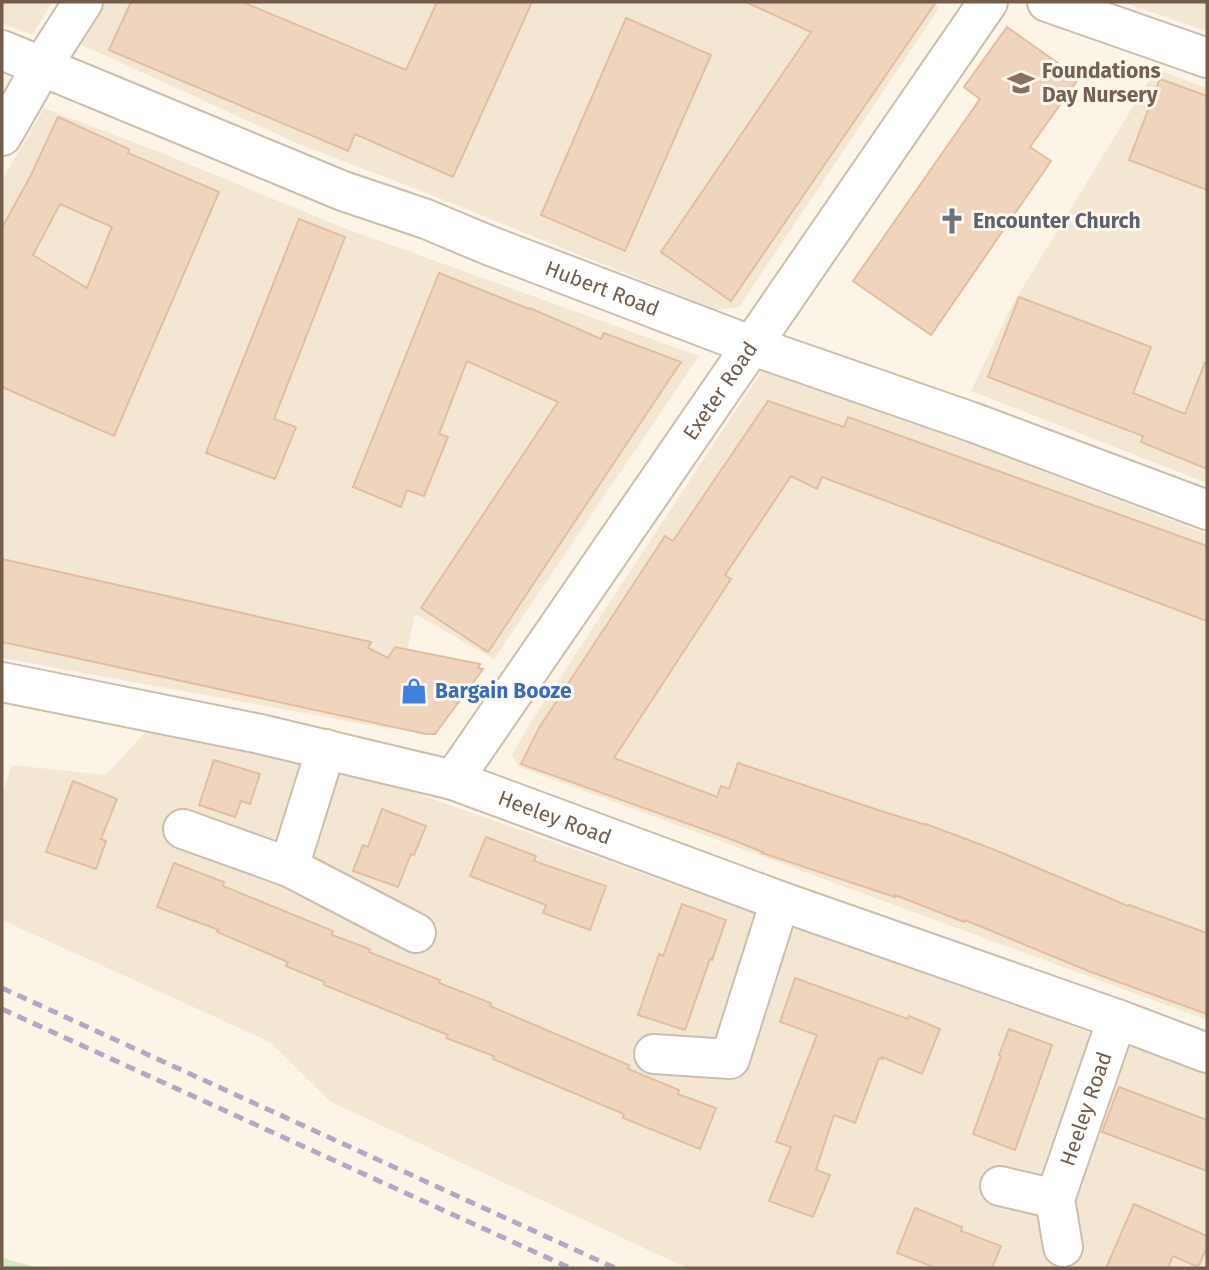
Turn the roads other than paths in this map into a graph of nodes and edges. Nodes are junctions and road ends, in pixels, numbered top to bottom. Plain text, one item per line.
1 (82, 2) edge
2 (988, 2) edge
3 (1047, 2) edge
4 (2, 50) edge
5 (1207, 58) edge
6 (42, 66) junction
7 (2, 136) edge
8 (753, 346) junction
9 (1207, 510) edge
10 (2, 682) edge
11 (326, 749) junction
12 (453, 780) junction
13 (183, 829) dead end
14 (289, 867) junction
15 (780, 901) junction
16 (416, 933) dead end
17 (1117, 1019) junction
18 (1207, 1053) edge
19 (654, 1054) dead end
20 (1000, 1186) dead end
21 (1055, 1199) junction
22 (1063, 1247) dead end

1 - 6 street
2 - 8 street, Exeter Road
3 - 5 street
4 - 6 street, Hubert Road
6 - 7 street
6 - 8 street, Hubert Road
8 - 9 street, Hubert Road
8 - 12 street, Exeter Road
10 - 11 street, Heeley Road
11 - 12 street, Heeley Road
11 - 14 street
12 - 15 street, Heeley Road
13 - 14 street
14 - 16 street
15 - 17 street, Heeley Road
15 - 19 street
17 - 18 street, Heeley Road
17 - 21 street, Heeley Road
20 - 21 street
21 - 22 street, Heeley Road

